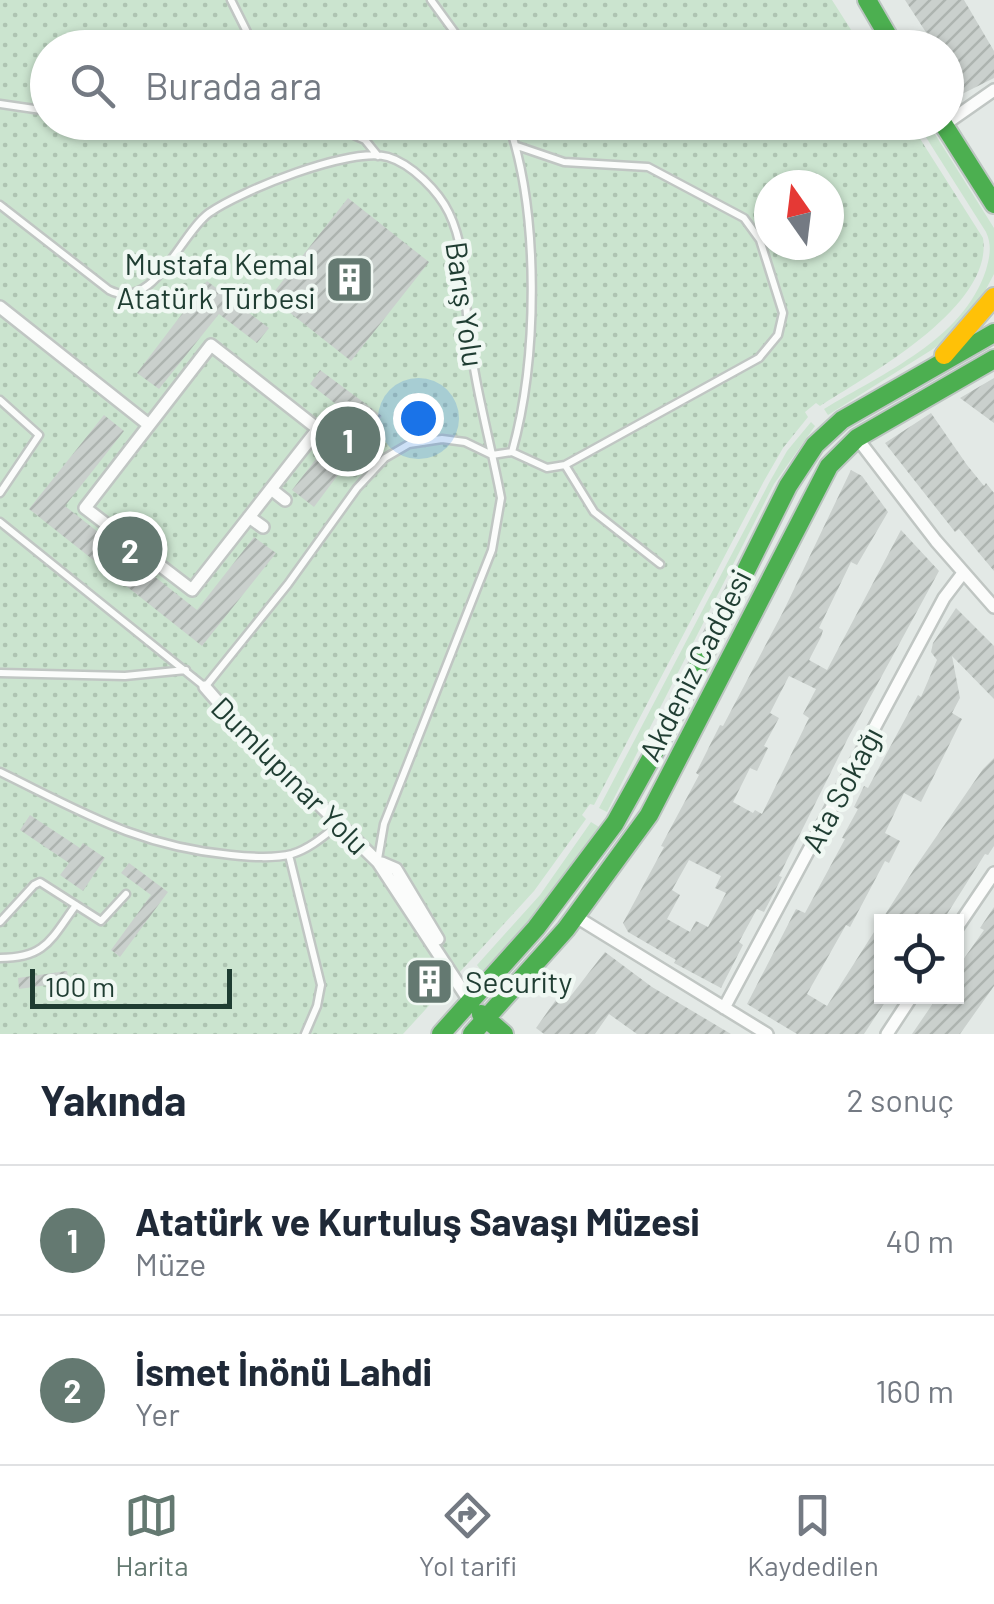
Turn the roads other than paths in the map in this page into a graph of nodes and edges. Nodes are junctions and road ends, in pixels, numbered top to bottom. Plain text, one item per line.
1 (231, 0) edge
2 (431, 0) edge
3 (867, 0) edge
4 (246, 30) edge
5 (453, 30) edge
6 (885, 30) edge
7 (994, 90) edge
8 (0, 104) edge
9 (30, 108) edge
10 (964, 110) edge
11 (365, 140) edge
12 (514, 140) edge
13 (953, 140) edge
14 (516, 146) junction
15 (378, 156) junction
16 (994, 204) edge
17 (0, 206) edge
18 (994, 297) edge
19 (0, 307) edge
20 (994, 332) edge
21 (994, 359) edge
22 (934, 367) junction
23 (273, 376) dead end
24 (264, 387) junction
25 (0, 400) edge
26 (149, 425) junction
27 (857, 438) junction
28 (512, 452) junction
29 (492, 455) junction
30 (565, 465) junction
31 (271, 489) junction
32 (0, 492) edge
33 (284, 500) dead end
34 (249, 516) junction
35 (0, 522) edge
36 (263, 527) dead end
37 (660, 564) dead end
38 (962, 573) junction
39 (994, 607) edge
40 (186, 670) junction
41 (0, 673) edge
42 (205, 687) junction
43 (0, 772) edge
44 (338, 826) junction
45 (289, 855) junction
46 (378, 862) junction
47 (994, 874) edge
48 (126, 894) dead end
49 (76, 906) junction
50 (964, 917) edge
51 (578, 918) junction
52 (0, 922) edge
53 (0, 958) edge
54 (470, 1002) junction
55 (907, 1004) edge
56 (724, 1008) junction
57 (486, 1020) junction
58 (304, 1034) edge
59 (440, 1034) edge
60 (472, 1034) edge
61 (504, 1034) edge
62 (767, 1034) edge
63 (888, 1034) edge

1 - 4 lane
2 - 5 lane
3 - 6 main road
7 - 10 street
8 - 9 lane
11 - 15 lane, Barış Yolu
12 - 14 lane
13 - 16 main road
14 - 28 lane
14 - 30 lane
15 - 17 lane
15 - 29 lane, Barış Yolu
18 - 22 main road
19 - 26 street
20 - 22 main road, Akdeniz Caddesi
21 - 27 main road, Akdeniz Caddesi
22 - 54 main road, Akdeniz Caddesi
23 - 24 street
24 - 26 street
24 - 31 street
25 - 32 lane
26 - 34 street
27 - 38 street
27 - 51 main road, Akdeniz Caddesi
28 - 29 lane
28 - 30 lane
29 - 42 lane
29 - 46 lane, Barış Yolu
30 - 37 lane
31 - 33 street
31 - 34 street
34 - 36 street
35 - 40 lane
38 - 39 street
38 - 56 street, Ata Sokağı
40 - 41 lane
40 - 42 lane
42 - 44 street, Dumlupınar Yolu
43 - 45 lane
44 - 45 lane
44 - 46 street, Dumlupınar Yolu
45 - 58 lane
46 - 54 street, Dumlupınar Yolu
47 - 50 street
48 - 49 lane
49 - 52 lane
49 - 53 lane
51 - 56 street
51 - 57 main road, Akdeniz Caddesi
54 - 57 main road
54 - 59 main road, Akdeniz Caddesi
55 - 63 street
56 - 62 street
57 - 60 main road, Akdeniz Caddesi
57 - 61 main road

